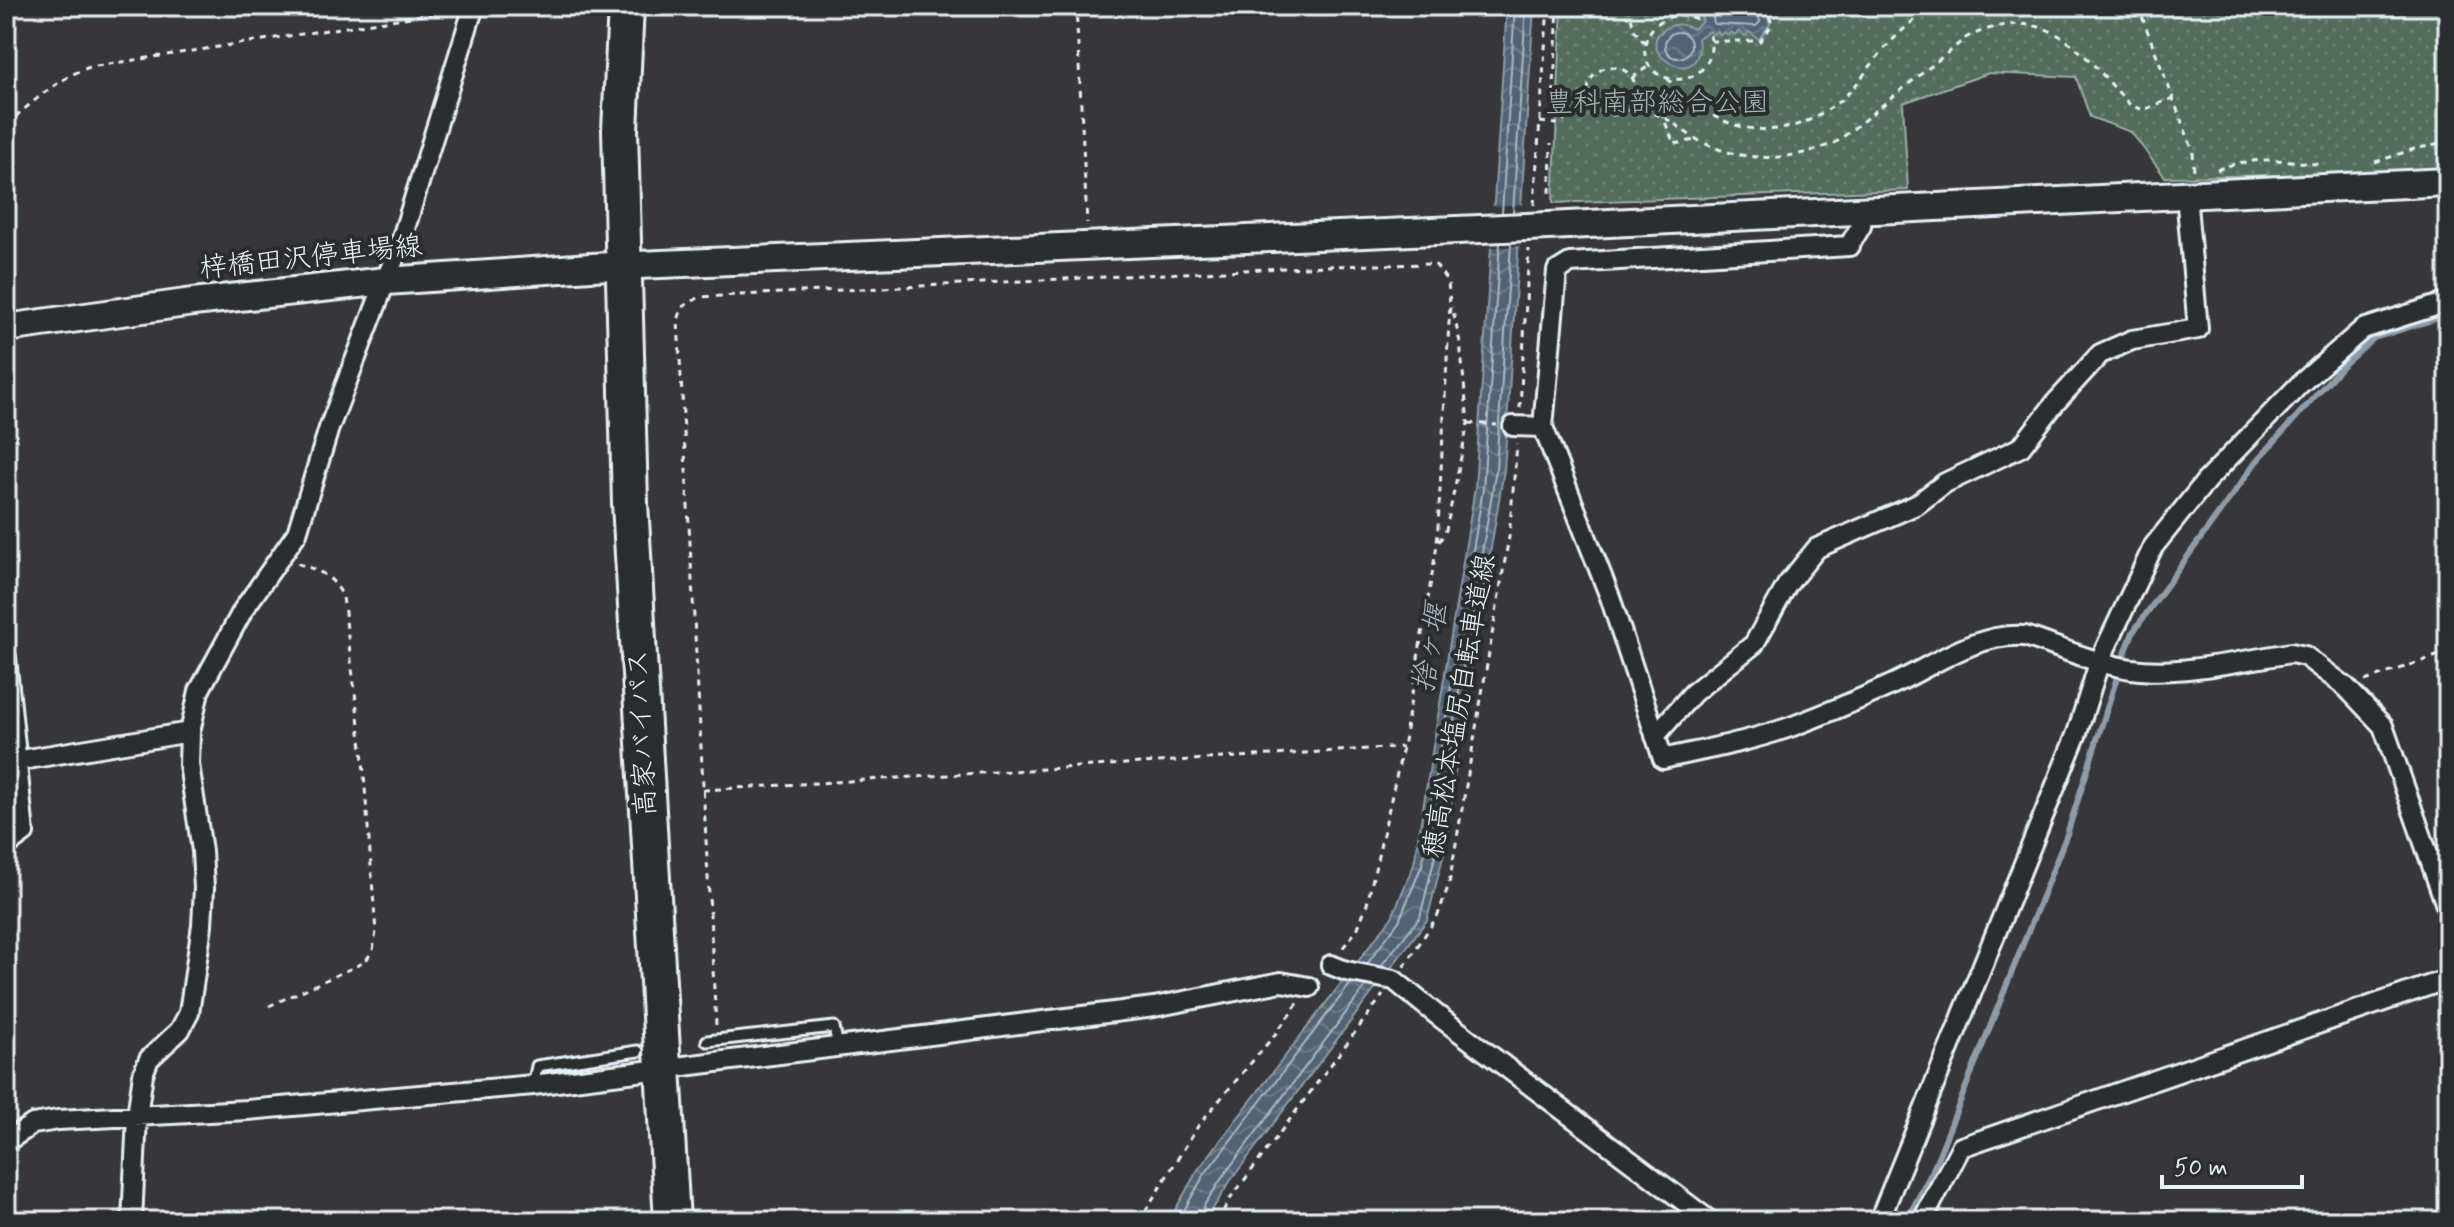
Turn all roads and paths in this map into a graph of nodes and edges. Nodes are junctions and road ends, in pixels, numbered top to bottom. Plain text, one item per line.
1 (604, 6) edge
2 (626, 6) edge
3 (1076, 6) edge
4 (1548, 6) edge
5 (1558, 6) edge
6 (1628, 6) edge
7 (1694, 6) edge
8 (1763, 6) edge
9 (1932, 6) edge
10 (2138, 6) edge
11 (473, 10) edge
12 (1690, 15) junction
13 (1697, 19) dead end
14 (1710, 35) dead end
15 (1711, 41) junction
16 (1644, 43) junction
17 (1650, 65) junction
18 (1632, 78) junction
19 (1667, 78) junction
20 (1679, 92) junction
21 (2173, 98) junction
22 (1592, 104) junction
23 (1553, 106) dead end
24 (1631, 106) junction
25 (1663, 117) junction
26 (1540, 122) junction
27 (6, 124) edge
28 (1696, 139) junction
29 (1551, 143) dead end
30 (2448, 143) edge
31 (2372, 163) dead end
32 (2327, 165) dead end
33 (2448, 182) edge
34 (2190, 188) junction
35 (1550, 193) dead end
36 (1862, 210) junction
37 (1530, 226) junction
38 (1088, 244) junction
39 (624, 255) junction
40 (1090, 278) junction
41 (386, 281) junction
42 (2448, 302) edge
43 (1450, 304) junction
44 (6, 328) edge
45 (1520, 408) dead end
46 (1468, 423) junction
47 (1476, 423) dead end
48 (1543, 427) junction
49 (1515, 432) joint
50 (1437, 545) junction
51 (281, 559) junction
52 (2448, 652) edge
53 (6, 658) edge
54 (2100, 660) junction
55 (2346, 687) junction
56 (190, 732) junction
57 (1655, 736) junction
58 (1403, 747) junction
59 (11, 762) edge
60 (703, 790) junction
61 (6, 846) edge
62 (2448, 911) edge
63 (1339, 968) joint
64 (1392, 978) junction
65 (2448, 979) edge
66 (1309, 987) joint
67 (269, 1006) dead end
68 (712, 1040) joint
69 (838, 1047) junction
70 (651, 1060) junction
71 (533, 1085) junction
72 (137, 1116) junction
73 (6, 1142) edge
74 (132, 1221) edge
75 (672, 1221) edge
76 (1139, 1221) edge
77 (1218, 1221) edge
78 (1710, 1221) edge
79 (1879, 1221) edge
80 (1922, 1221) edge

1 - 39 highway, 高家バイパス
2 - 39 highway, 高家バイパス
3 - 38 path
4 - 26 path
5 - 23 path
6 - 16 path
7 - 12 path
8 - 15 path
9 - 20 path
10 - 21 path
11 - 27 path
11 - 41 street
12 - 13 path
12 - 16 path
14 - 15 path
15 - 19 path
16 - 17 path
17 - 18 path
17 - 19 path
18 - 22 path
18 - 24 path
19 - 20 path
20 - 25 path
21 - 28 path
21 - 34 path
22 - 24 path
22 - 26 path
24 - 25 path
25 - 28 path
25 - 28 path
26 - 37 path
29 - 35 path
30 - 31 path
32 - 34 path
33 - 34 street, 梓橋田沢停車場線
34 - 36 street, 梓橋田沢停車場線
34 - 57 street
36 - 37 street, 梓橋田沢停車場線
36 - 48 street
37 - 38 street, 梓橋田沢停車場線
37 - 45 path
38 - 39 street, 梓橋田沢停車場線
38 - 40 path
39 - 41 street, 梓橋田沢停車場線
39 - 70 highway, 高家バイパス
40 - 43 path
40 - 60 path
41 - 44 street, 梓橋田沢停車場線
41 - 51 street
42 - 54 street
43 - 46 path
43 - 50 path
46 - 47 path
46 - 50 path
48 - 49 street
48 - 57 street
49 - 64 path, 穂高松本塩尻自転車道線
50 - 58 path
51 - 56 street
51 - 67 path
52 - 55 path
53 - 59 street
54 - 55 street
54 - 57 street
54 - 79 street
55 - 62 street
56 - 59 street
56 - 72 street
58 - 60 path
58 - 63 path
59 - 61 street
60 - 68 path
63 - 64 street
64 - 77 path, 穂高松本塩尻自転車道線
64 - 78 street
65 - 80 street
66 - 69 street
66 - 76 path
68 - 69 lane
69 - 70 street
70 - 71 street
70 - 71 lane
70 - 75 highway, 高家バイパス
71 - 72 street
72 - 73 street
72 - 74 street

